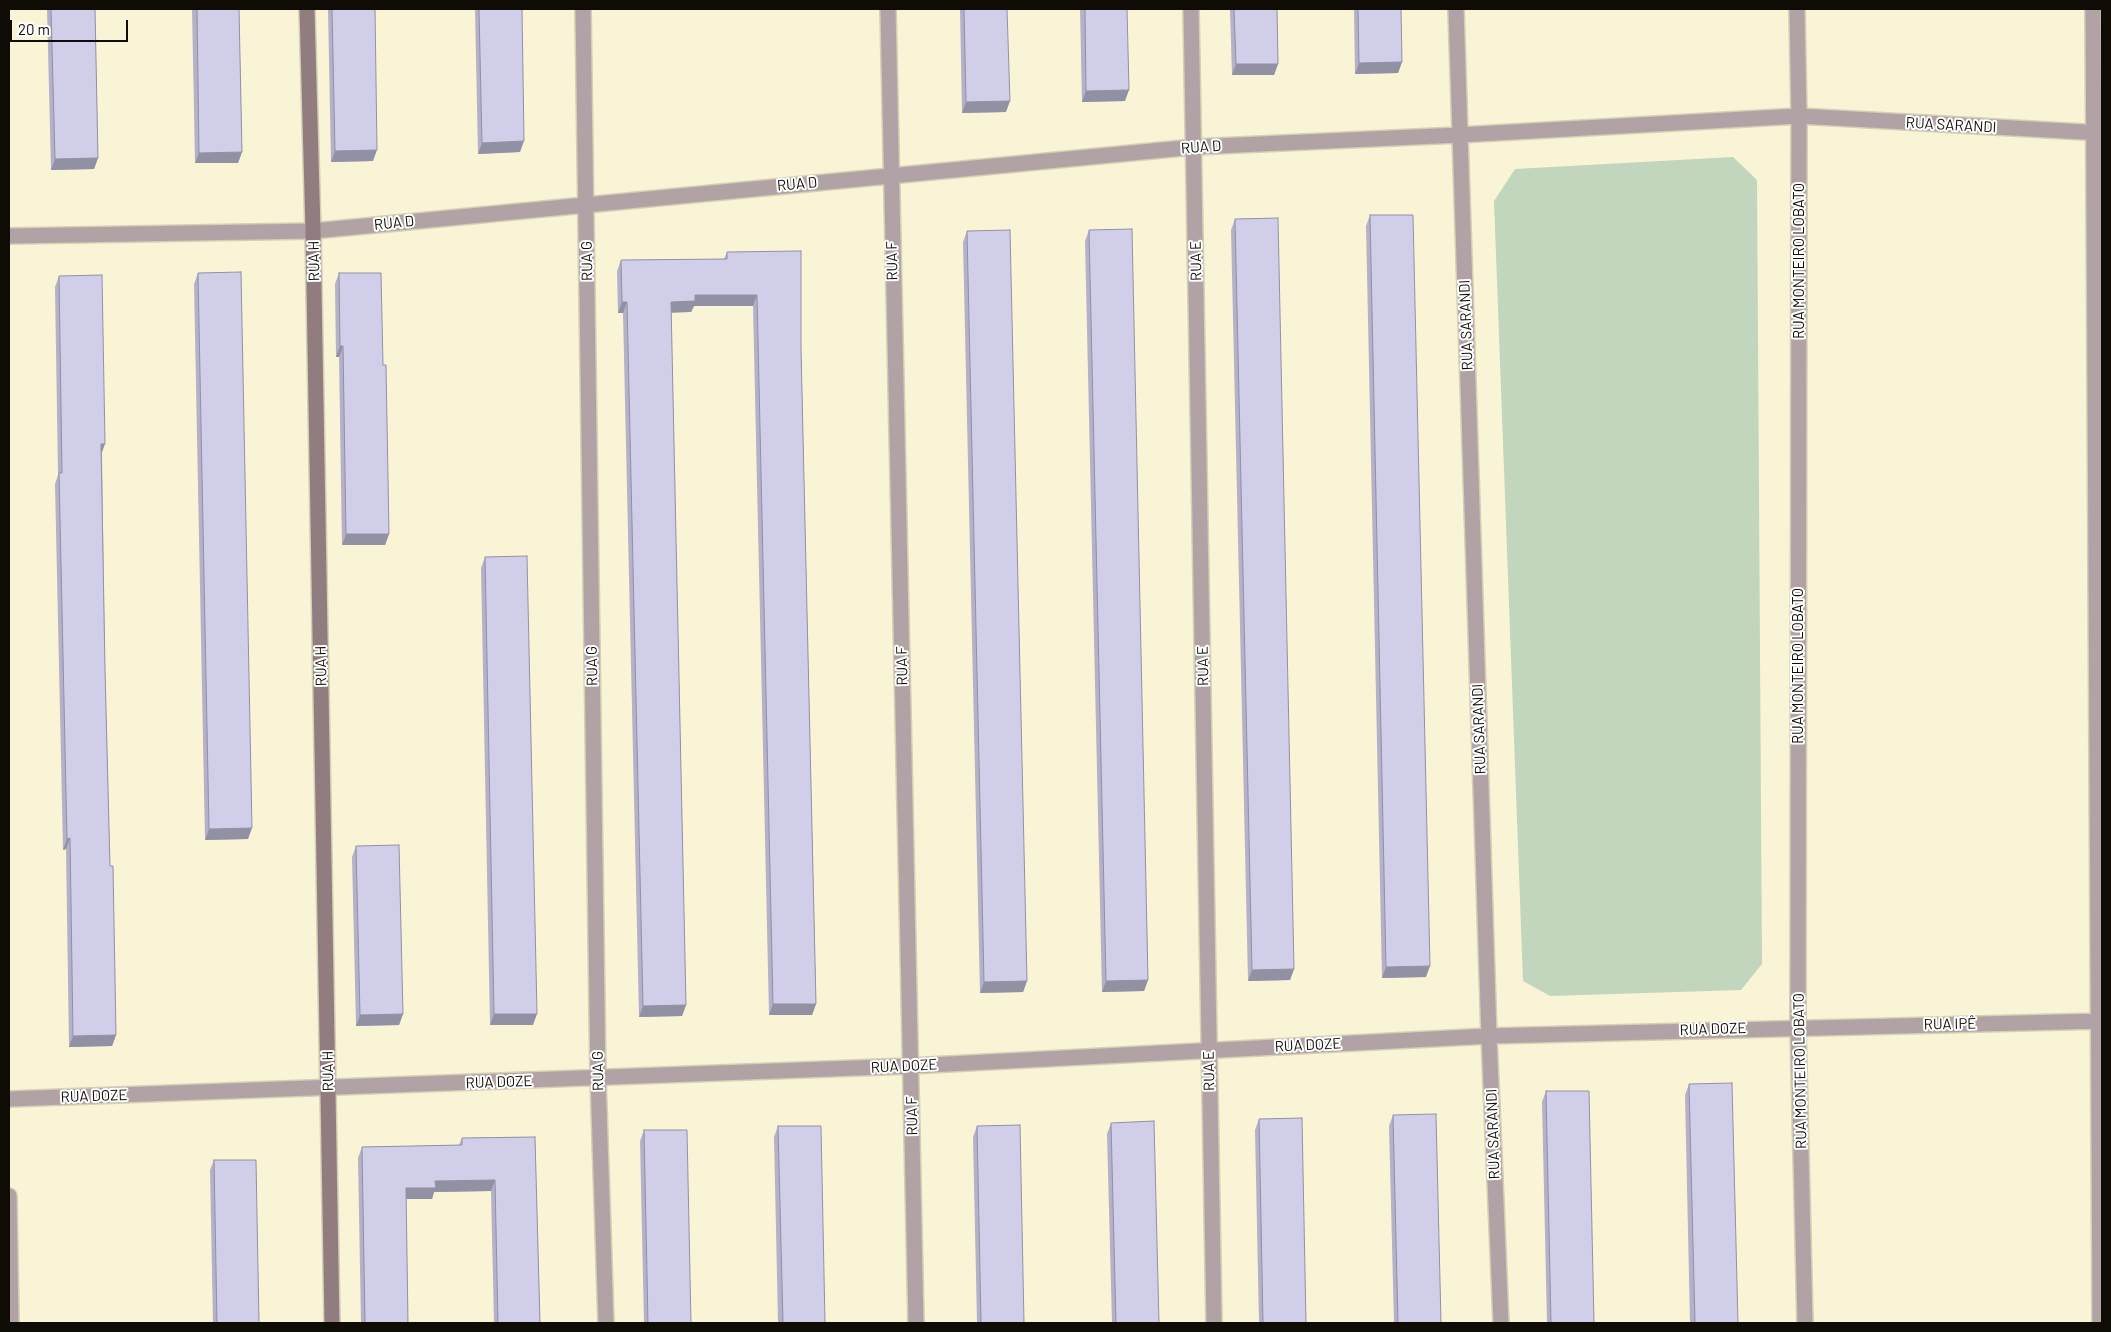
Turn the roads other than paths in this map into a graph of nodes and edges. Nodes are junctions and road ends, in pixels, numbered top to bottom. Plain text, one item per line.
1 (306, 9) edge
2 (582, 9) edge
3 (888, 9) edge
4 (1192, 9) edge
5 (1456, 9) edge
6 (1797, 9) edge
7 (2094, 9) edge
8 (1799, 116) junction
9 (2099, 133) edge
10 (1459, 135) junction
11 (1194, 147) junction
12 (890, 175) junction
13 (586, 204) junction
14 (313, 231) junction
15 (9, 236) edge
16 (2101, 1021) edge
17 (1798, 1027) junction
18 (1489, 1036) junction
19 (1209, 1051) junction
20 (910, 1066) junction
21 (598, 1078) junction
22 (328, 1088) junction
23 (9, 1099) edge
24 (9, 1196) edge
25 (11, 1323) edge
26 (332, 1323) edge
27 (606, 1323) edge
28 (916, 1323) edge
29 (1214, 1323) edge
30 (1501, 1323) edge
31 (1805, 1323) edge
32 (2100, 1323) edge

1 - 14 street, RUA H
2 - 13 street, RUA G
3 - 12 street, RUA F
4 - 11 street, RUA E
5 - 10 street
6 - 8 street, RUA MONTEIRO LOBATO
7 - 9 street
8 - 9 street, RUA SARANDI
8 - 10 street, RUA SARANDI
8 - 17 street, RUA MONTEIRO LOBATO
9 - 16 street
10 - 11 street, RUA D
10 - 18 street, RUA SARANDI
11 - 12 street, RUA D
11 - 19 street, RUA E
12 - 13 street, RUA D
12 - 20 street, RUA F
13 - 14 street, RUA D
13 - 21 street, RUA G
14 - 15 street, RUA D
14 - 22 street, RUA H
16 - 17 street, RUA IPÊ
16 - 32 street
17 - 18 street, RUA DOZE
17 - 31 street, RUA MONTEIRO LOBATO
18 - 19 street, RUA DOZE
18 - 30 street, RUA SARANDI
19 - 20 street, RUA DOZE
19 - 29 street, RUA E
20 - 21 street, RUA DOZE
20 - 28 street, RUA F
21 - 22 street, RUA DOZE
21 - 27 street, RUA G
22 - 23 street, RUA DOZE
22 - 26 street, RUA H
24 - 25 street

